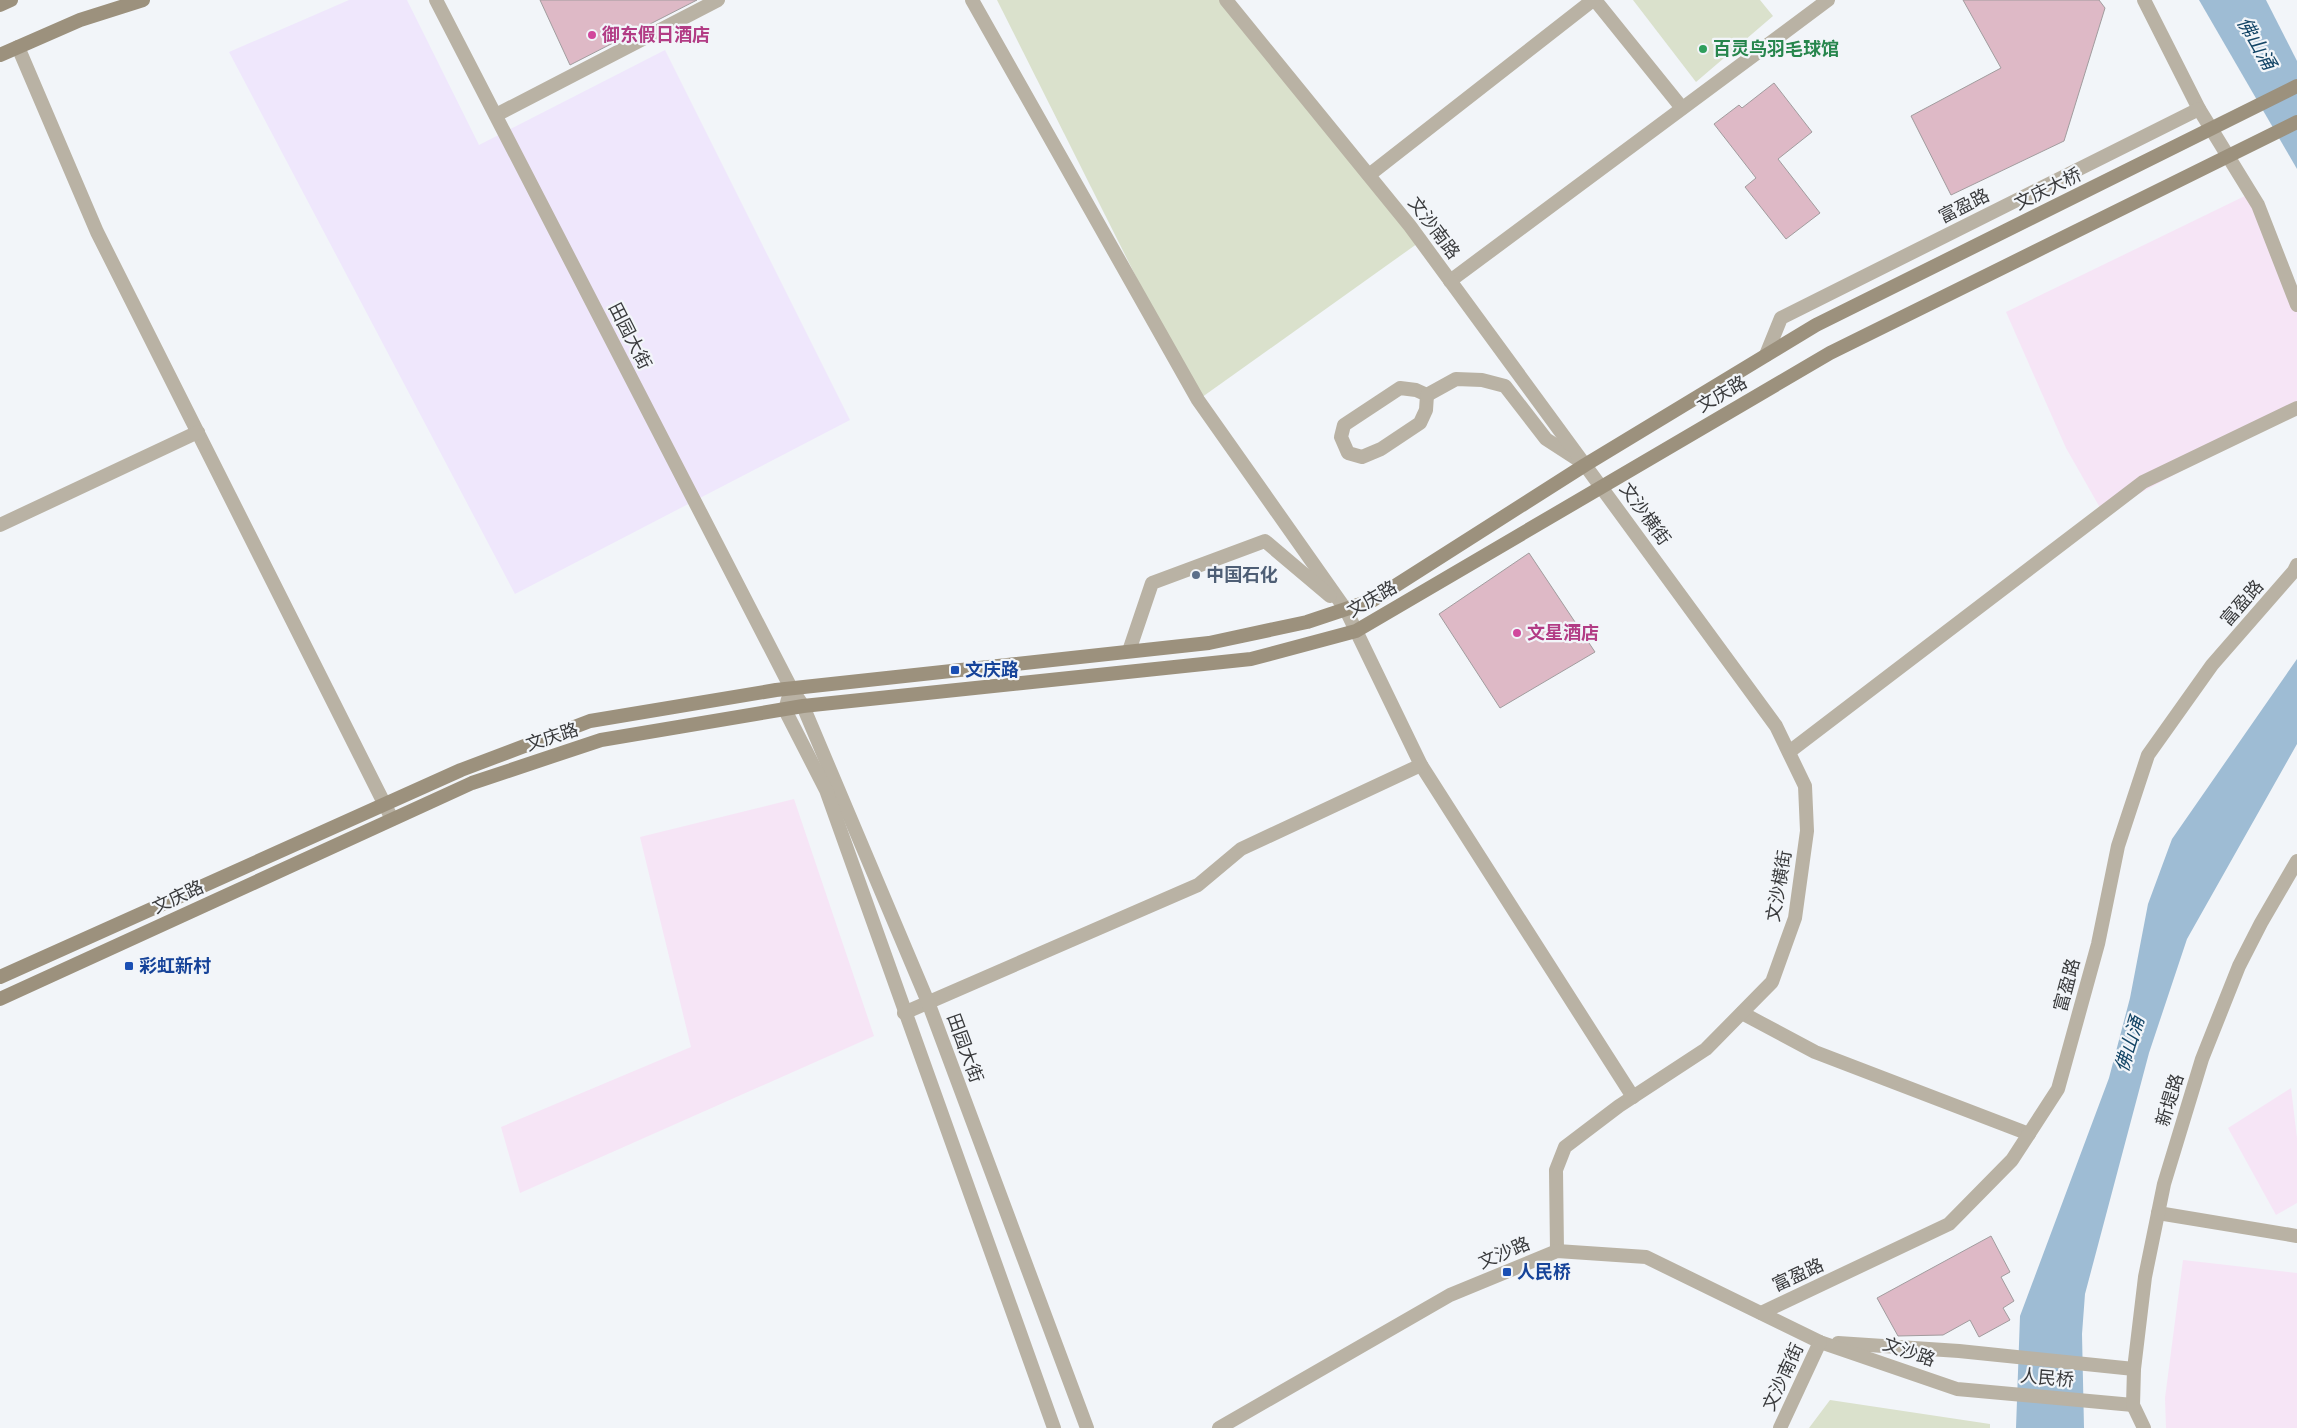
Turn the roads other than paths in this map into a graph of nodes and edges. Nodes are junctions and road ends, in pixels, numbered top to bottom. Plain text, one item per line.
1 (11, 0) edge
2 (143, 0) edge
3 (436, 0) edge
4 (718, 0) edge
5 (972, 0) edge
6 (1226, 0) edge
7 (1594, 0) edge
8 (1828, 0) edge
9 (2144, 0) edge
10 (0, 5) edge
11 (18, 47) junction
12 (0, 55) edge
13 (2297, 86) edge
14 (1682, 108) junction
15 (2199, 109) junction
16 (496, 116) junction
17 (2297, 122) edge
18 (1368, 174) junction
19 (1450, 281) junction
20 (2297, 305) edge
21 (1816, 325) joint
22 (1766, 355) junction
23 (1427, 395) junction
24 (2297, 408) edge
25 (198, 432) junction
26 (1586, 465) junction
27 (1601, 486) junction
28 (0, 525) edge
29 (2297, 565) edge
30 (1346, 610) junction
31 (1356, 631) junction
32 (1129, 652) junction
33 (791, 688) junction
34 (803, 706) junction
35 (785, 710) junction
36 (1789, 752) junction
37 (1421, 765) junction
38 (385, 804) junction
39 (392, 819) junction
40 (2297, 861) edge
41 (0, 977) edge
42 (0, 999) edge
43 (928, 1002) junction
44 (904, 1013) junction
45 (1742, 1013) junction
46 (1633, 1096) junction
47 (2029, 1134) junction
48 (2158, 1213) junction
49 (2297, 1236) edge
50 (1557, 1251) junction
51 (1761, 1313) junction
52 (1820, 1342) junction
53 (1959, 1351) joint
54 (2134, 1368) junction
55 (1957, 1389) joint
56 (2133, 1405) junction
57 (1054, 1428) edge
58 (1087, 1428) edge
59 (1219, 1428) edge
60 (1780, 1428) edge
61 (2144, 1428) edge

1 - 10 main road
2 - 11 main road
3 - 16 street, 田园大街
4 - 16 street
5 - 30 street
6 - 18 street, 文沙南路
7 - 14 street
7 - 18 street
8 - 14 street
9 - 15 street
11 - 12 main road
11 - 25 street
13 - 21 main road, 文庆大桥
14 - 19 street
15 - 20 street
15 - 22 street, 富盈路
16 - 33 street, 田园大街
17 - 27 main road, 文庆路
18 - 19 street, 文沙南路
19 - 26 street, 文沙南路
21 - 22 main road, 文庆路
22 - 26 main road, 文庆路
23 - 23 street
23 - 26 street
24 - 36 street
25 - 28 street
25 - 38 street
26 - 27 street, 文沙南路
26 - 30 main road, 文庆路
27 - 31 main road, 文庆路
27 - 36 street, 文沙横街
29 - 47 street, 富盈路
30 - 31 street
30 - 32 main road, 文庆路
30 - 32 street
31 - 34 main road, 文庆路
31 - 37 street
32 - 33 main road, 文庆路
33 - 34 street, 田园大街
33 - 35 street
33 - 38 main road, 文庆路
34 - 35 main road, 文庆路
34 - 43 street, 田园大街
35 - 39 main road, 文庆路
35 - 44 street
36 - 45 street, 文沙横街
37 - 43 street
37 - 46 street
38 - 39 street
38 - 41 main road, 文庆路
39 - 42 main road, 文庆路
40 - 48 street, 新堤路
43 - 44 street
43 - 58 street, 田园大街
44 - 57 street
45 - 46 street, 文沙横街
45 - 47 street
46 - 50 street, 文沙横街
47 - 51 street, 富盈路
48 - 49 street
48 - 54 street, 新堤路
50 - 51 street, 文沙路
50 - 59 street, 文沙路
51 - 52 street, 文沙路
52 - 53 street, 文沙路
52 - 55 street, 文沙路
52 - 60 street, 文沙南街
53 - 54 street, 人民桥
54 - 56 street, 新堤路
55 - 56 street, 人民桥
56 - 61 street

